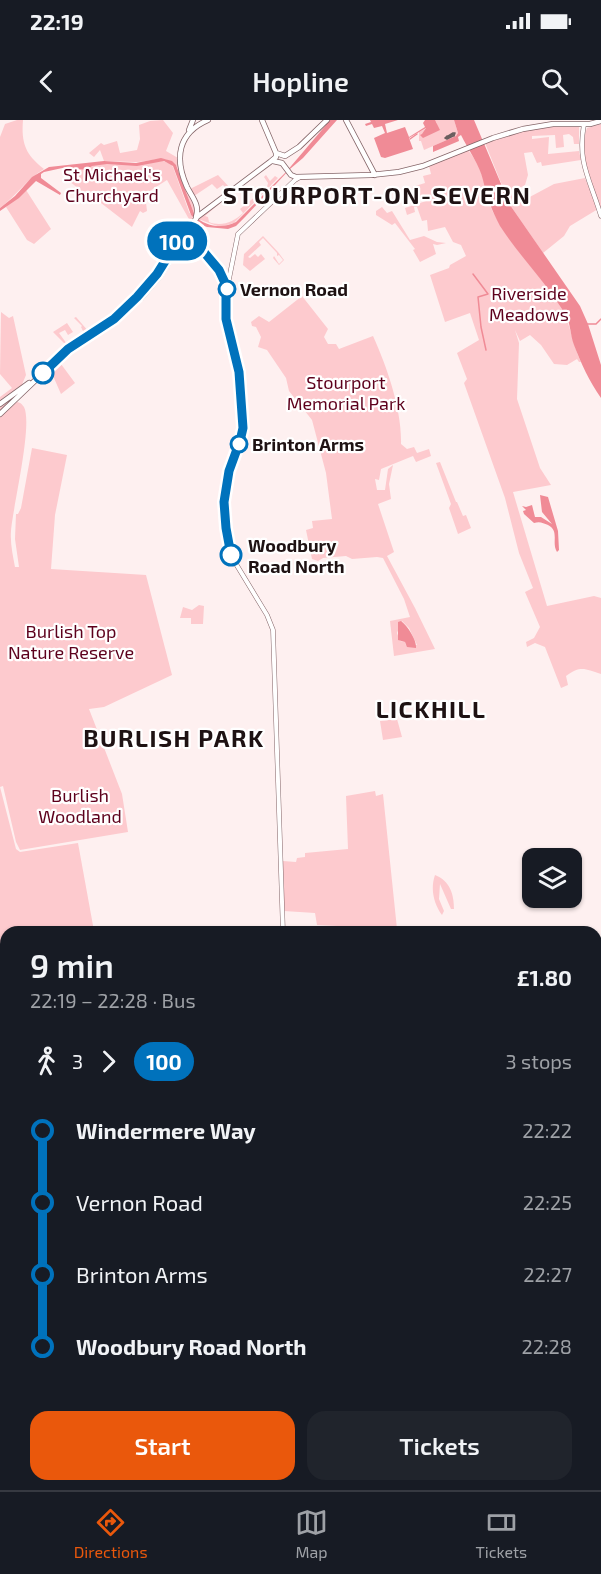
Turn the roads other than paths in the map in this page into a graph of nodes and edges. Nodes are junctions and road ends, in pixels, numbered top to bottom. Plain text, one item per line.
1 (193, 120) edge
2 (208, 120) edge
3 (262, 120) edge
4 (327, 120) edge
5 (346, 120) edge
6 (601, 121) edge
7 (202, 122) junction
8 (584, 124) junction
9 (186, 135) junction
10 (276, 153) junction
11 (285, 156) junction
12 (270, 162) junction
13 (287, 170) junction
14 (373, 174) junction
15 (300, 177) junction
16 (294, 181) junction
17 (196, 204) junction
18 (210, 208) junction
19 (601, 216) edge
20 (196, 219) junction
21 (183, 236) junction
22 (198, 245) junction
23 (203, 252) junction
24 (230, 272) junction
25 (222, 275) junction
26 (227, 289) junction
27 (39, 376) junction
28 (0, 404) edge
29 (0, 414) edge
30 (283, 926) edge

1 - 7 main road
1 - 9 main road
2 - 7 main road
3 - 10 main road
4 - 11 main road
5 - 14 main road
6 - 8 main road
7 - 9 main road
8 - 14 main road
8 - 19 main road
9 - 17 main road
10 - 11 main road
10 - 12 main road
11 - 13 main road
12 - 13 main road
12 - 18 main road
13 - 15 main road
13 - 16 main road
14 - 15 main road
15 - 16 main road
16 - 24 main road
17 - 18 main road
17 - 20 main road
18 - 20 main road
20 - 21 main road
20 - 22 main road
21 - 22 main road
21 - 23 main road
21 - 27 main road
22 - 23 main road
23 - 25 main road
24 - 25 main road
24 - 26 main road
25 - 26 main road
26 - 30 main road
27 - 28 main road
27 - 29 main road

